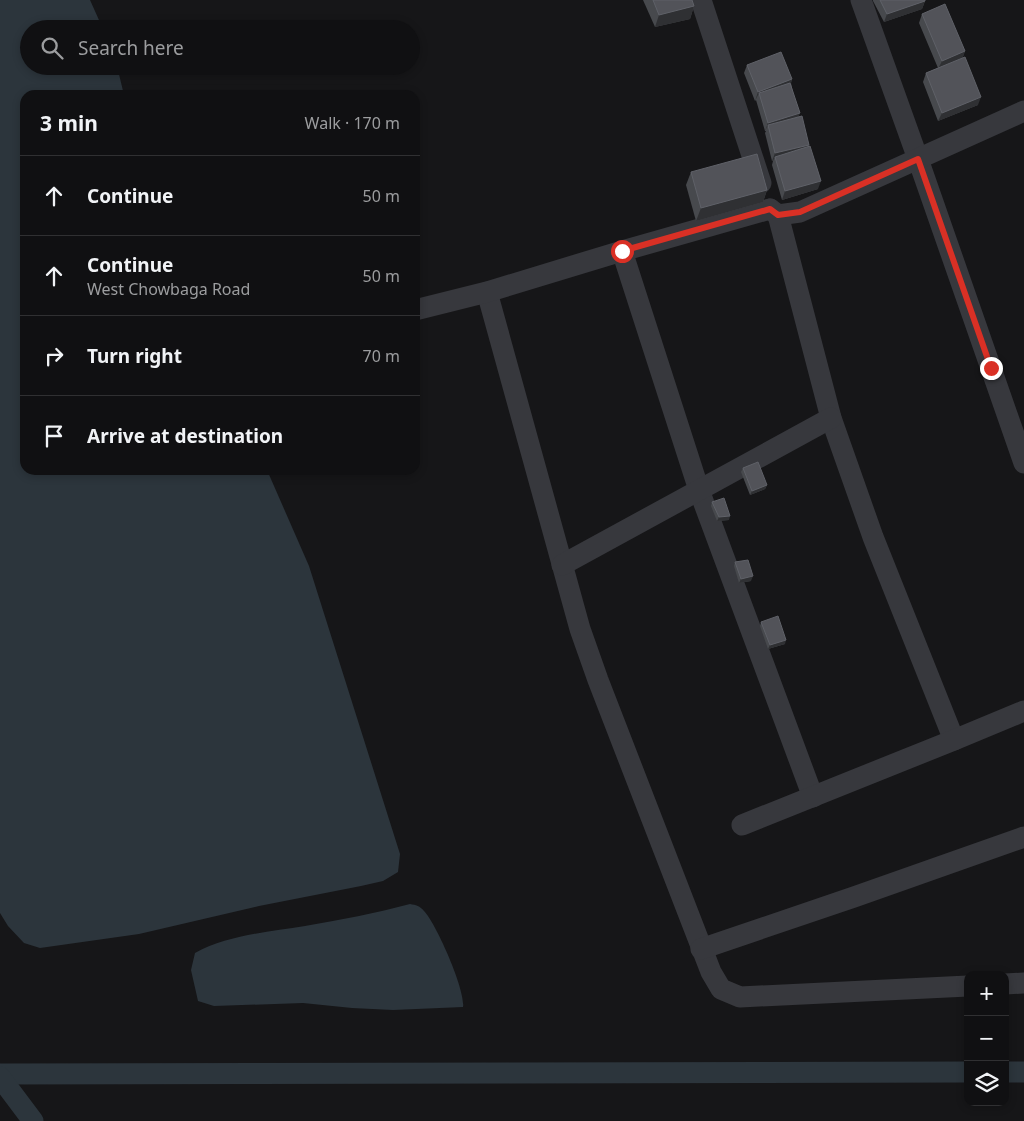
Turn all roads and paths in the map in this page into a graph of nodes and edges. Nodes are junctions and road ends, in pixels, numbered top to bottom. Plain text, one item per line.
1 (701, 0) edge
2 (861, 0) edge
3 (1024, 111) edge
4 (918, 159) junction
5 (774, 212) junction
6 (622, 251) junction
7 (487, 292) junction
8 (420, 309) edge
9 (831, 418) junction
10 (1024, 463) edge
11 (699, 490) junction
12 (562, 565) junction
13 (1024, 711) edge
14 (954, 740) junction
15 (813, 797) junction
16 (742, 826) dead end
17 (1024, 837) edge
18 (702, 949) junction
19 (1024, 983) edge
20 (1009, 984) edge
21 (964, 986) edge

1 - 5 street
2 - 4 street
3 - 4 street
4 - 5 street
4 - 10 street
5 - 6 street
5 - 9 street
6 - 7 street
6 - 11 street
7 - 8 street
7 - 12 street
9 - 11 street
9 - 14 street
11 - 12 street
11 - 15 street
12 - 18 street
13 - 14 street
14 - 15 street
15 - 16 street
17 - 18 street
18 - 21 street
19 - 20 street

